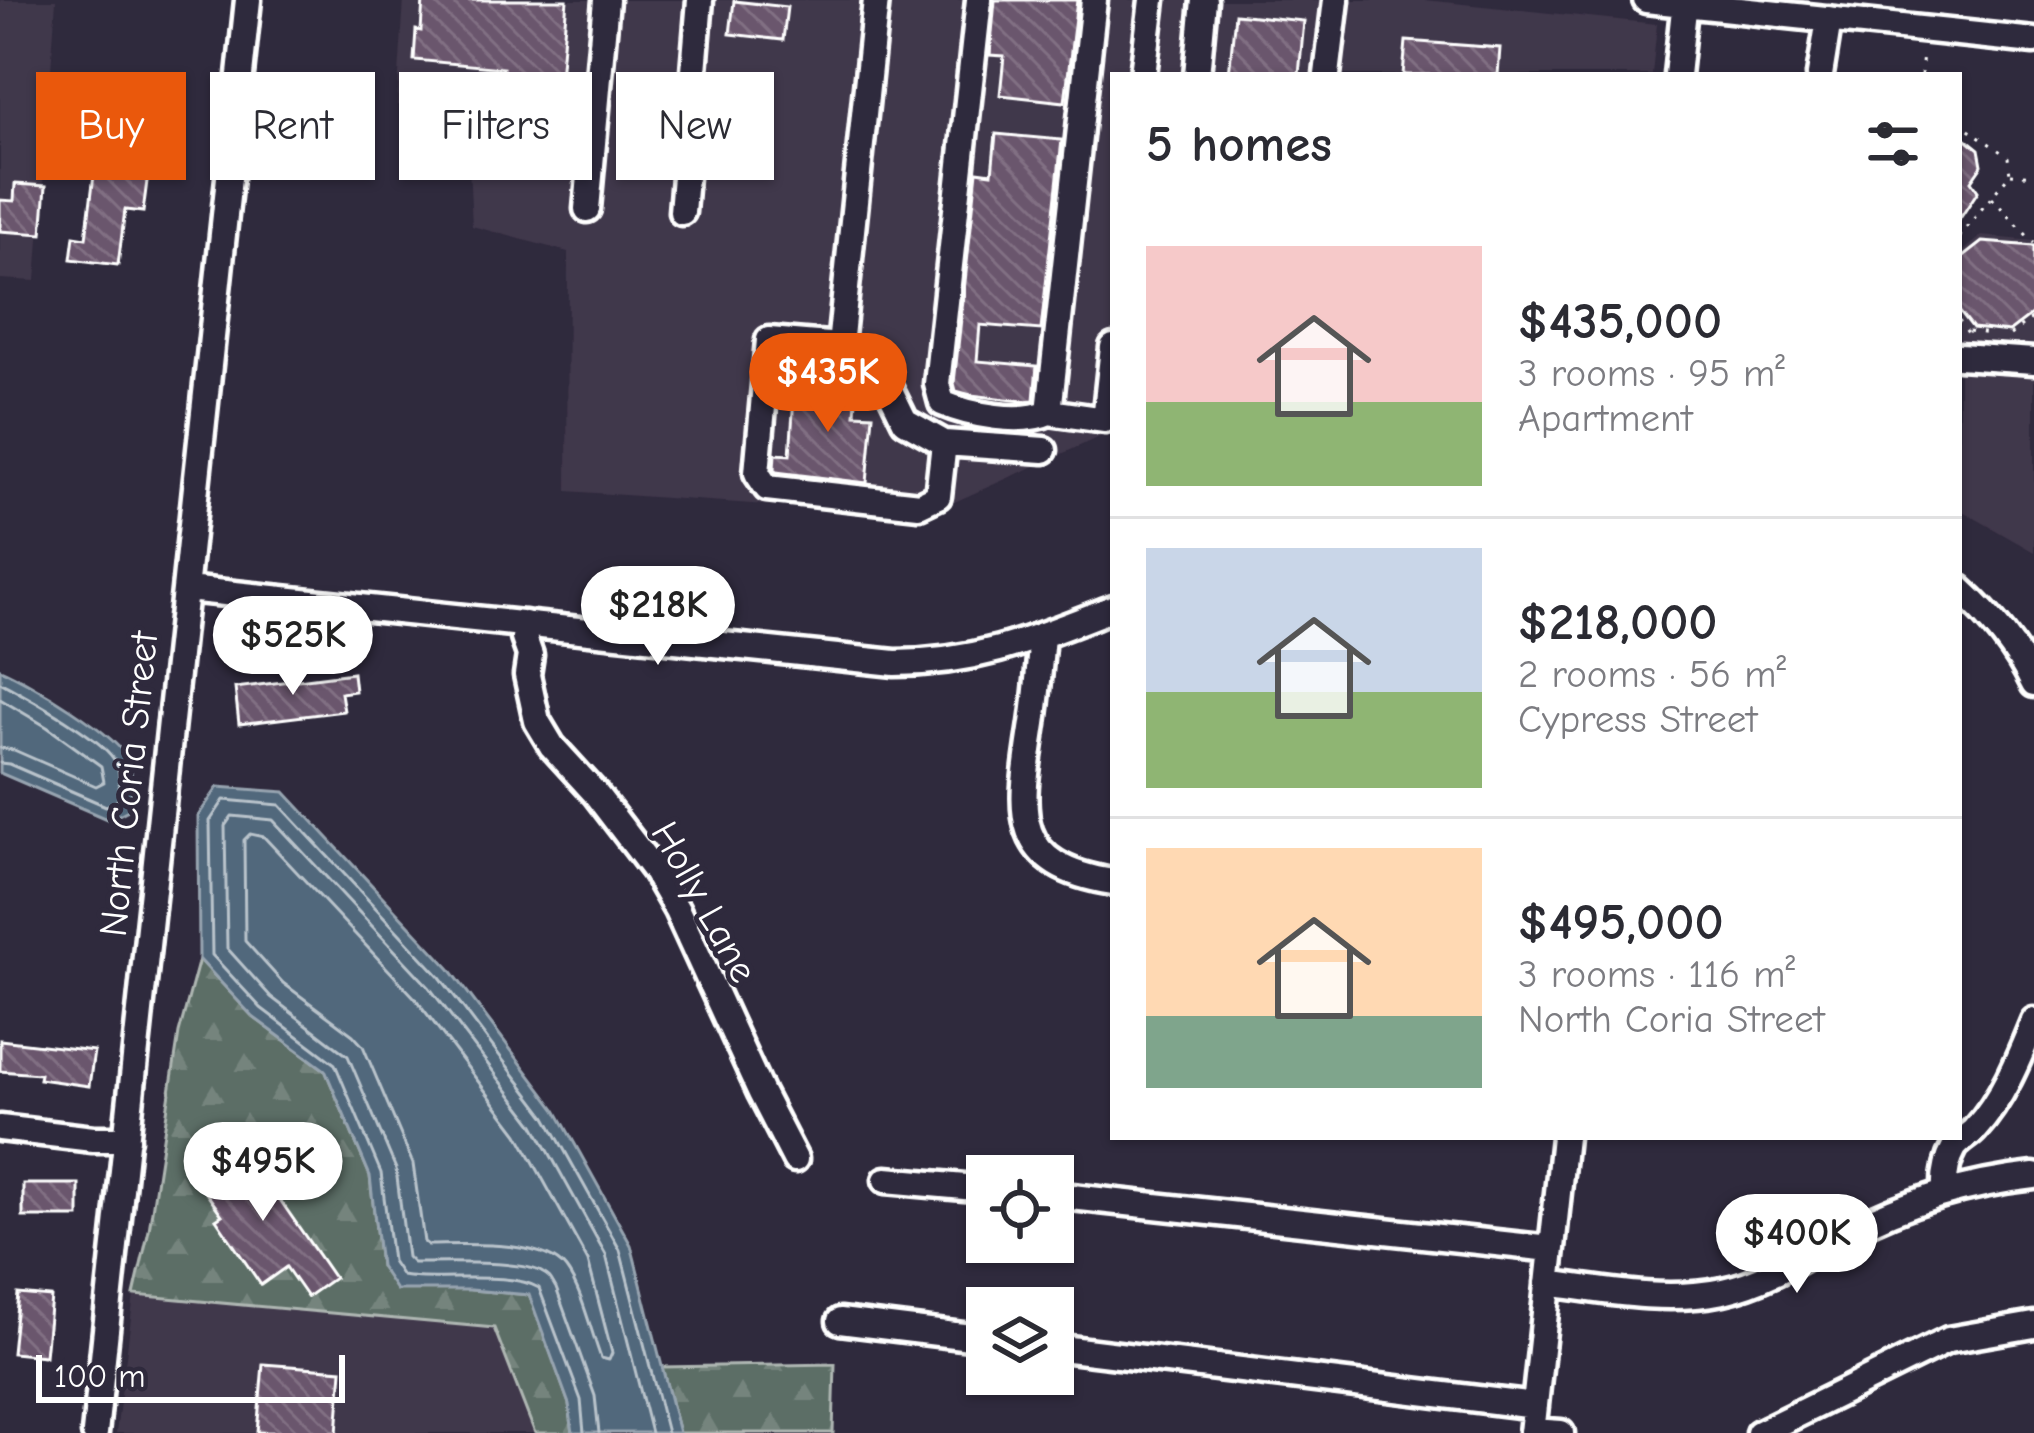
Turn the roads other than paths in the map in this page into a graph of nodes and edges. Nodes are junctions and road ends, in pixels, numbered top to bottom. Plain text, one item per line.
1 (248, 0) edge
2 (606, 0) edge
3 (700, 0) edge
4 (876, 0) edge
5 (979, 0) edge
6 (1094, 0) edge
7 (1152, 0) edge
8 (1204, 0) edge
9 (1336, 0) edge
10 (1646, 0) edge
11 (1685, 2) edge
12 (1877, 12) edge
13 (1829, 19) junction
14 (2034, 41) edge
15 (1143, 72) edge
16 (1198, 72) edge
17 (1327, 72) edge
18 (1677, 72) edge
19 (1820, 72) edge
20 (587, 209) dead end
21 (682, 212) dead end
22 (840, 346) junction
23 (1962, 356) edge
24 (2034, 361) edge
25 (1110, 374) edge
26 (1049, 412) junction
27 (944, 443) junction
28 (1044, 449) dead end
29 (187, 589) junction
30 (1962, 591) edge
31 (1110, 609) edge
32 (525, 624) junction
33 (1042, 636) junction
34 (2034, 684) edge
35 (1110, 881) edge
36 (2034, 1021) edge
37 (0, 1128) edge
38 (127, 1139) junction
39 (1564, 1140) edge
40 (1962, 1140) edge
41 (1962, 1140) edge
42 (795, 1159) dead end
43 (2034, 1176) edge
44 (886, 1180) dead end
45 (966, 1187) edge
46 (1945, 1193) junction
47 (1074, 1197) edge
48 (1551, 1249) junction
49 (1548, 1282) junction
50 (840, 1321) dead end
51 (2034, 1325) edge
52 (966, 1336) edge
53 (1074, 1350) edge
54 (1533, 1424) edge
55 (94, 1433) edge
56 (1561, 1433) edge
57 (1760, 1433) edge

1 - 29 street, North Coria Street
2 - 20 street
3 - 21 street
4 - 22 street
5 - 26 street
6 - 26 street
7 - 15 street
8 - 16 street
9 - 17 street
10 - 11 street
11 - 13 street
11 - 18 street
12 - 13 street
12 - 14 street
13 - 19 street
22 - 27 street
22 - 27 street
23 - 24 street
25 - 26 street
27 - 28 street
29 - 32 street
29 - 38 street, North Coria Street
30 - 34 street
31 - 33 street
32 - 33 street
32 - 42 street, Holly Lane
33 - 35 street
36 - 41 street
37 - 38 street
38 - 55 street, North Coria Street
39 - 48 street
40 - 46 street
43 - 46 street
44 - 45 street
46 - 49 street
47 - 48 street
48 - 49 street
49 - 54 street
50 - 52 street
51 - 57 street
53 - 54 street
54 - 56 street

